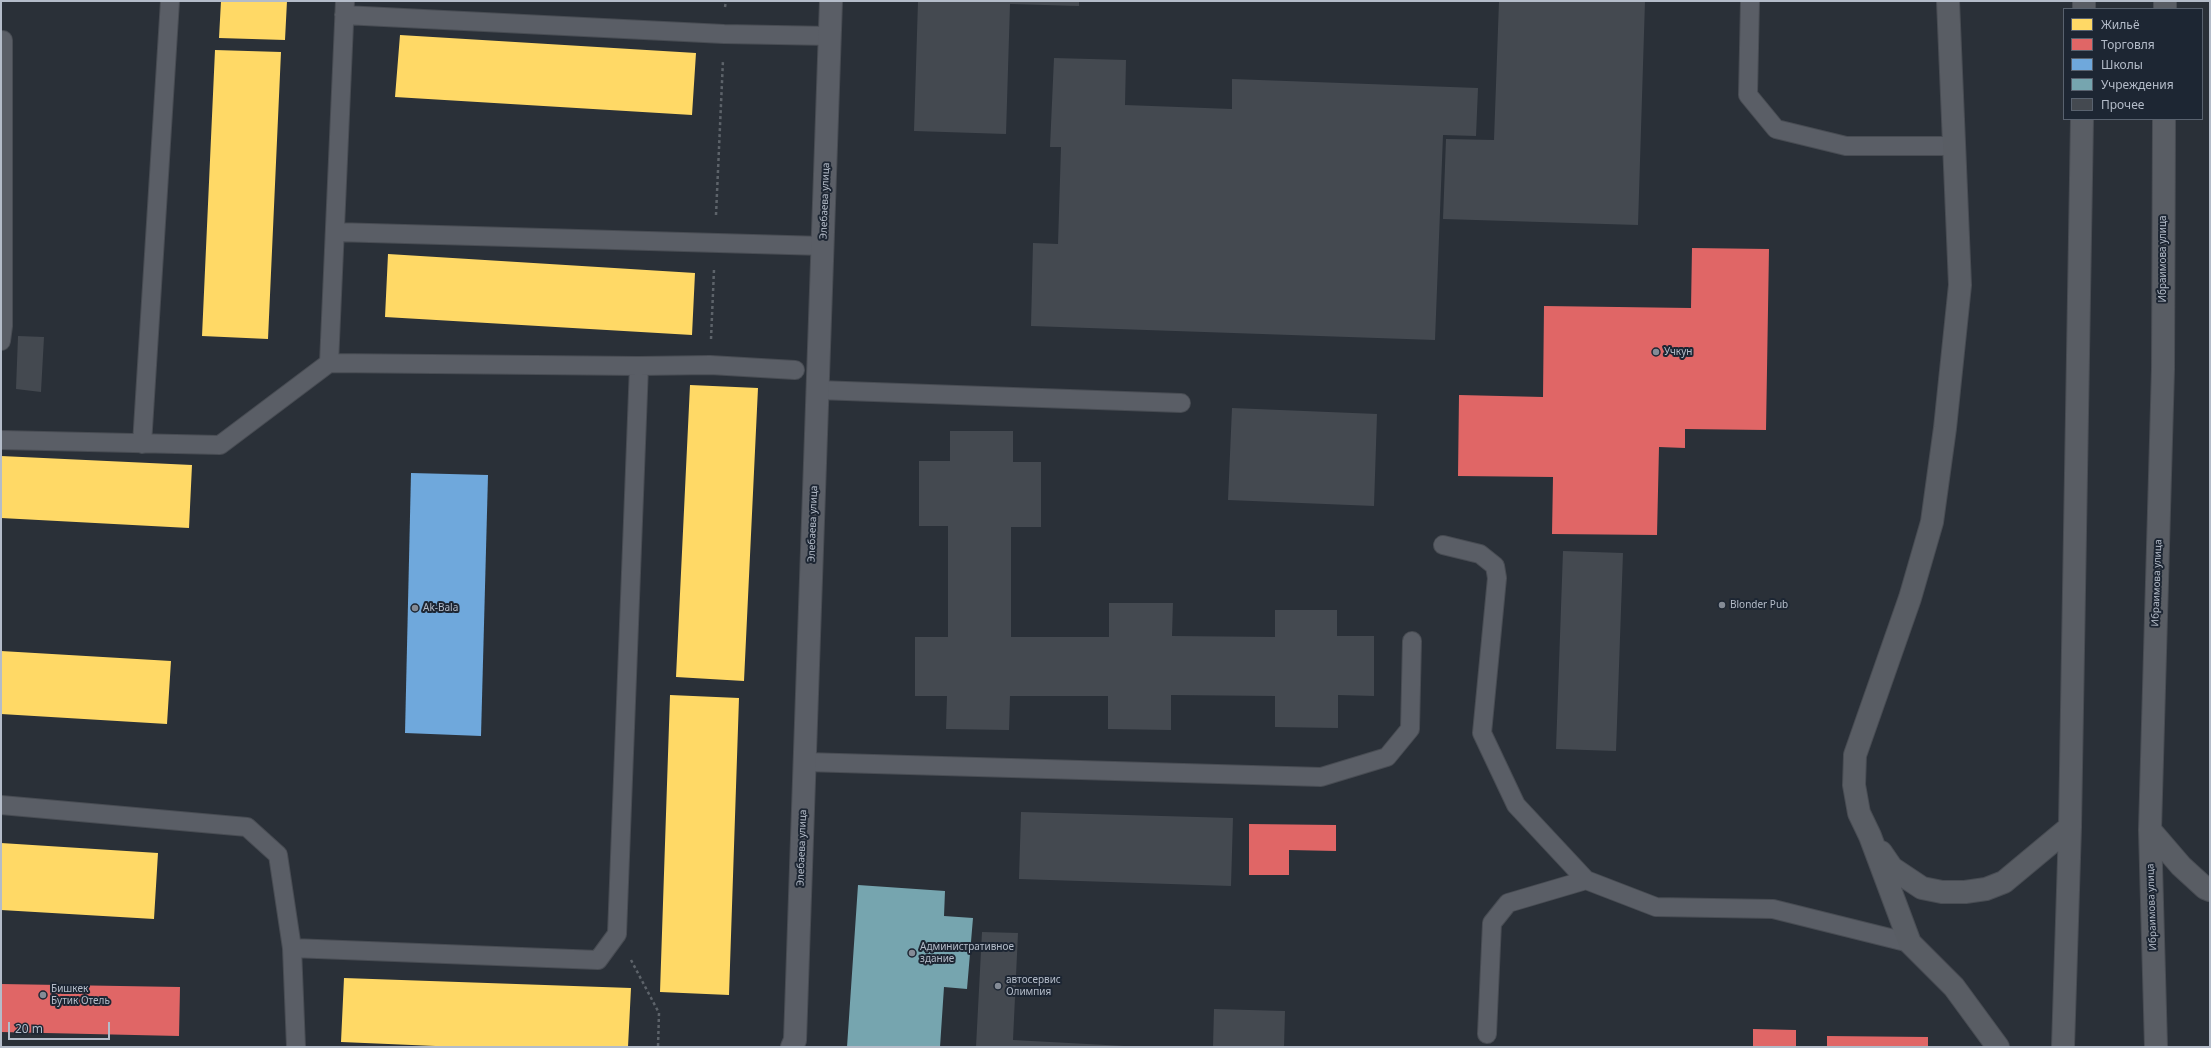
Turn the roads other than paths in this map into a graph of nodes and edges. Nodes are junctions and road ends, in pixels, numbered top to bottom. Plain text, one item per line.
1 (170, 1) edge
2 (831, 1) edge
3 (1750, 1) edge
4 (1948, 1) edge
5 (344, 8) edge
6 (830, 36) junction
7 (3, 40) dead end
8 (2082, 120) edge
9 (2164, 120) edge
10 (1954, 146) junction
11 (335, 232) junction
12 (823, 246) junction
13 (1, 341) edge
14 (330, 362) junction
15 (640, 366) junction
16 (795, 370) dead end
17 (818, 390) junction
18 (1181, 403) dead end
19 (1, 440) edge
20 (142, 444) junction
21 (1442, 545) dead end
22 (1412, 641) dead end
23 (805, 762) junction
24 (1, 805) edge
25 (2070, 827) junction
26 (2150, 830) junction
27 (1870, 836) junction
28 (1586, 880) junction
29 (2210, 890) edge
30 (1910, 943) junction
31 (292, 948) junction
32 (1487, 1034) dead end
33 (296, 1047) edge
34 (792, 1047) edge
35 (1998, 1047) edge
36 (2063, 1047) edge
37 (2156, 1047) edge

1 - 20 lane
2 - 6 street, Элебаева улица
3 - 10 lane
4 - 10 main road
5 - 6 lane
5 - 11 lane
6 - 12 street, Элебаева улица
7 - 13 lane
8 - 25 main road
9 - 26 main road, Ибраимова улица
10 - 27 main road
11 - 12 lane
11 - 14 lane
12 - 17 street, Элебаева улица
14 - 15 lane
14 - 20 lane
15 - 16 lane
15 - 31 lane
17 - 18 lane
17 - 23 street, Элебаева улица
19 - 20 lane
21 - 28 lane
22 - 23 lane
23 - 34 street, Элебаева улица
24 - 31 lane
25 - 27 main road
25 - 36 main road
26 - 29 main road
26 - 37 main road, Ибраимова улица
27 - 30 main road
28 - 30 lane
28 - 32 lane
30 - 35 main road
31 - 33 lane

